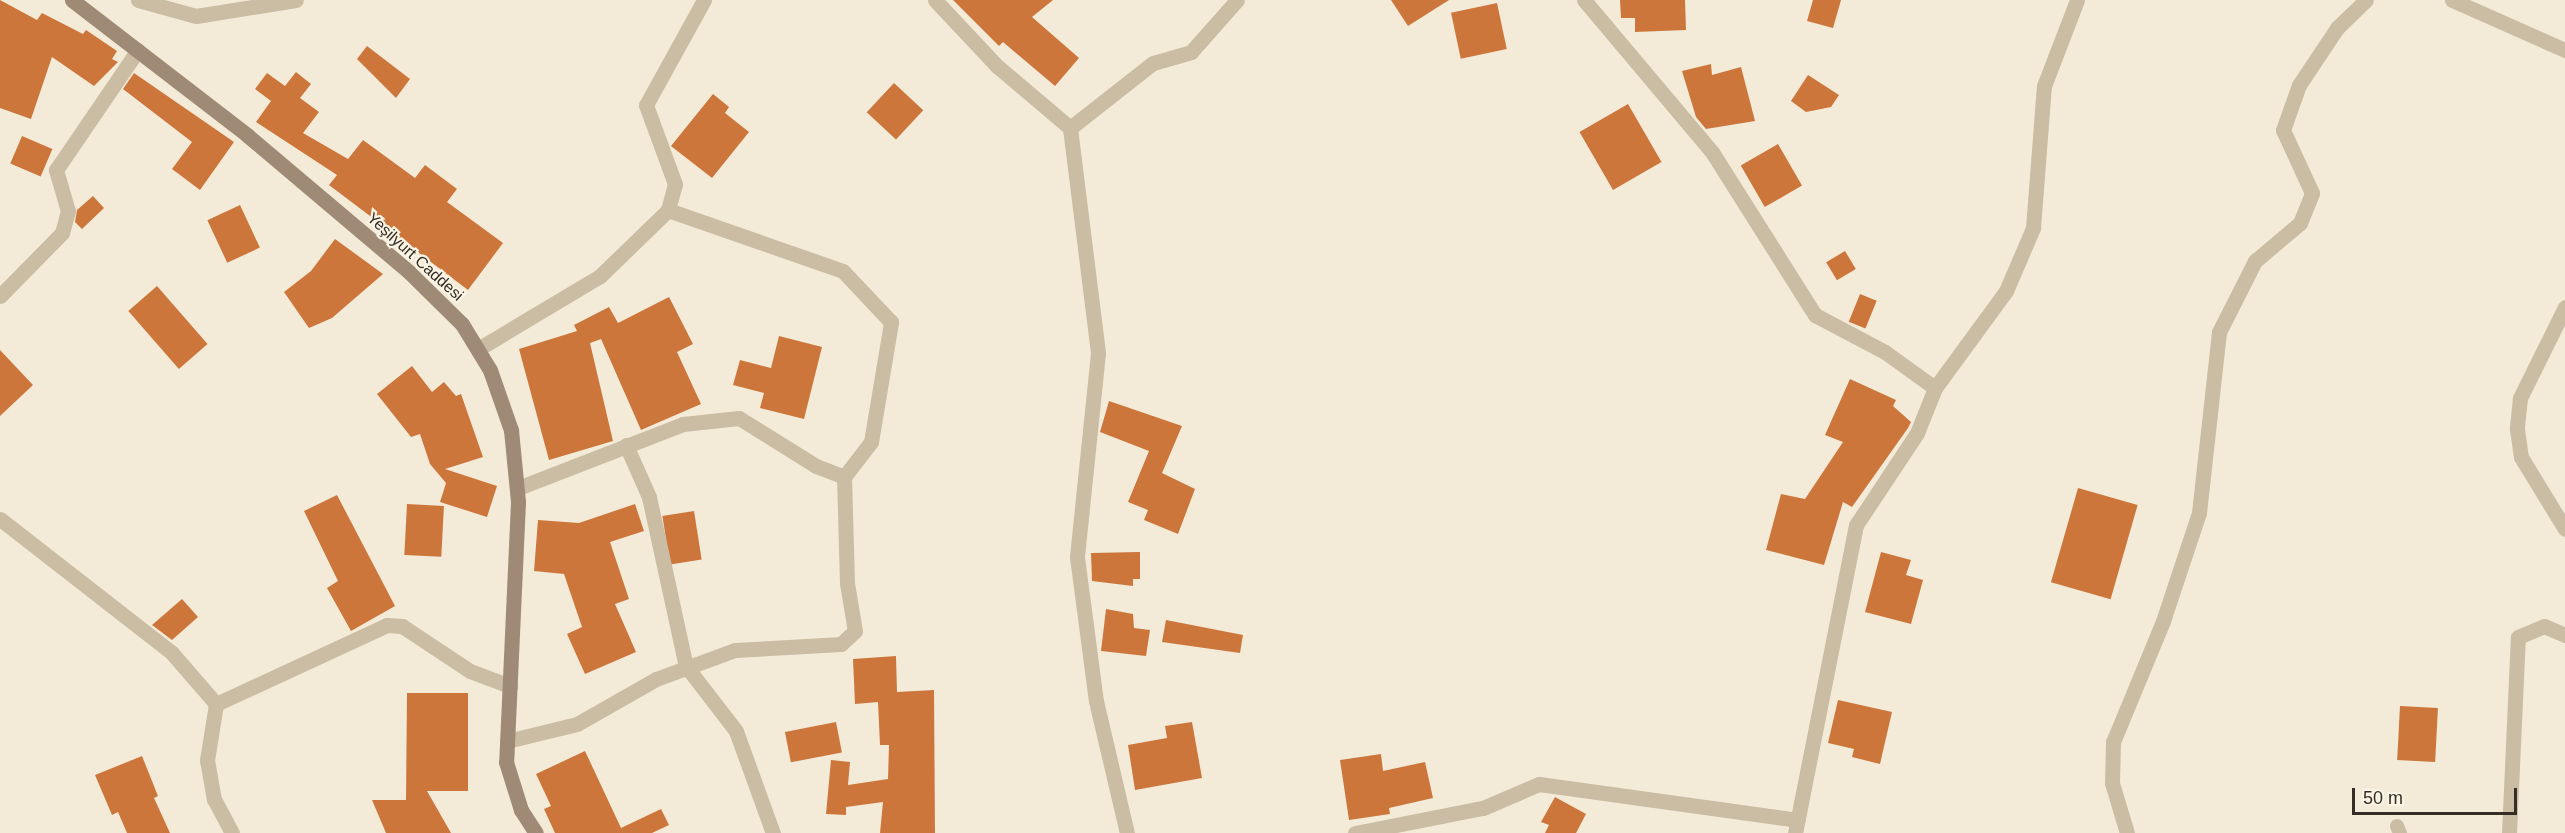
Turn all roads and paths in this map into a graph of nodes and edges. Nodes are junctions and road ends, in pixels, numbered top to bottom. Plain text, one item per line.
1 (72, 0) edge
2 (138, 0) edge
3 (296, 0) edge
4 (704, 0) edge
5 (935, 0) edge
6 (1237, 0) edge
7 (1584, 0) edge
8 (2077, 0) edge
9 (2367, 0) edge
10 (2452, 0) edge
11 (138, 50) junction
12 (2565, 50) edge
13 (1070, 128) junction
14 (668, 210) junction
15 (0, 296) edge
16 (2565, 307) edge
17 (478, 349) junction
18 (1935, 388) junction
19 (626, 445) junction
20 (844, 477) junction
21 (518, 488) junction
22 (0, 519) edge
23 (2565, 529) edge
24 (2565, 635) edge
25 (686, 666) junction
26 (510, 686) junction
27 (216, 704) junction
28 (507, 741) junction
29 (1796, 827) edge
30 (232, 833) edge
31 (536, 833) edge
32 (773, 833) edge
33 (1127, 833) edge
34 (1356, 833) edge
35 (2127, 833) edge
36 (2509, 833) edge

1 - 11 main road, Yeşilyurt Caddesi
2 - 3 street
4 - 14 street
5 - 13 street
6 - 13 street
7 - 18 street
8 - 18 street
9 - 35 street
10 - 12 street
11 - 15 street
11 - 17 main road, Yeşilyurt Caddesi
13 - 33 street
14 - 17 street
14 - 20 street
16 - 23 street
17 - 21 main road, Yeşilyurt Caddesi
18 - 29 street
19 - 20 street
19 - 21 street
19 - 25 street
20 - 25 street
21 - 26 main road, Yeşilyurt Caddesi
22 - 27 street
24 - 36 street
25 - 28 street
25 - 32 street
26 - 27 street
26 - 28 main road, Yeşilyurt Caddesi
27 - 30 street
28 - 31 main road, Yeşilyurt Caddesi
29 - 34 street

